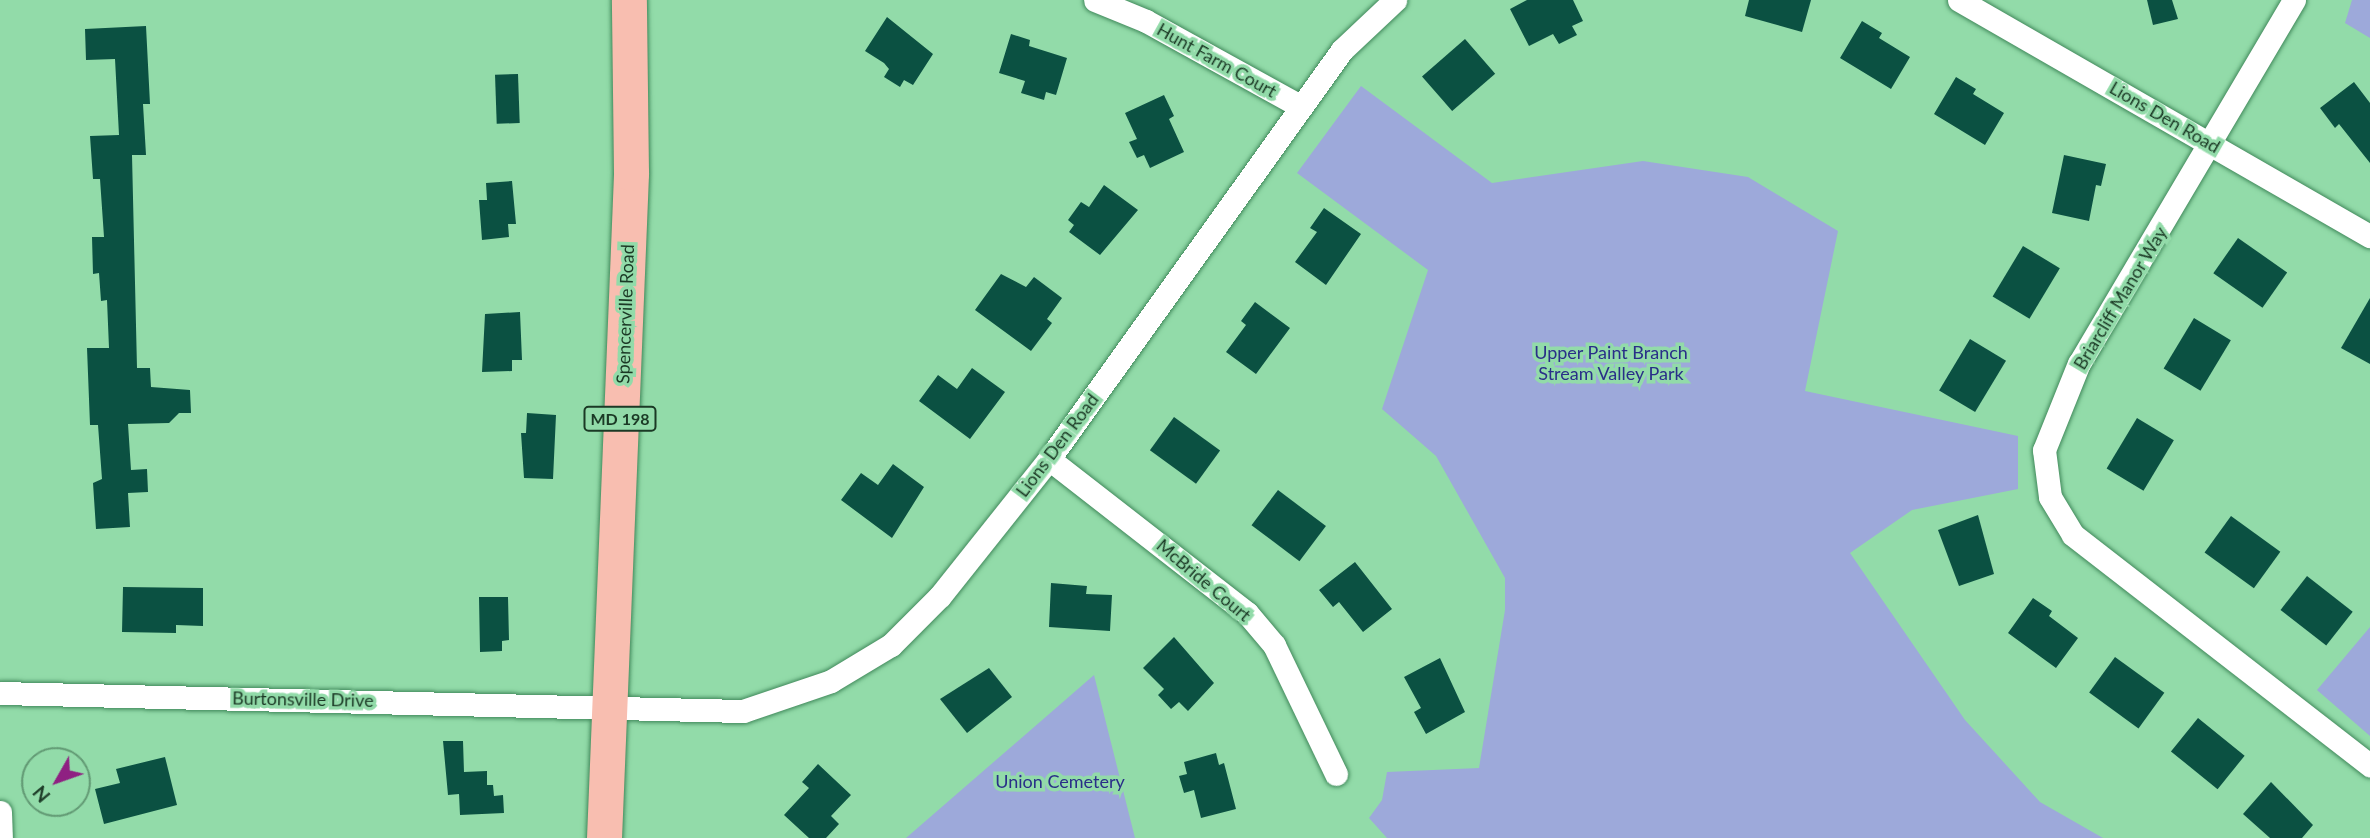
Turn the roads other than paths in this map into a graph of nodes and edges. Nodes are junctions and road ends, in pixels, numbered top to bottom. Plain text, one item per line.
1 (629, 0) edge
2 (1095, 0) edge
3 (1395, 0) edge
4 (1959, 0) edge
5 (2294, 0) edge
6 (1300, 106) junction
7 (2213, 144) junction
8 (2370, 236) edge
9 (1049, 459) junction
10 (0, 693) edge
11 (607, 705) junction
12 (2370, 765) edge
13 (1336, 774) dead end
14 (0, 812) edge
15 (1, 838) edge
16 (604, 838) edge

1 - 11 main road, Spencerville Road / MD 198
2 - 6 street, Hunt Farm Court
3 - 6 street, Lions Den Road
4 - 7 street, Lions Den Road
5 - 7 street, Briarcliff Manor Way
6 - 9 street, Lions Den Road
7 - 8 street, Lions Den Road
7 - 12 street, Briarcliff Manor Way
9 - 11 street, Lions Den Road
9 - 13 street, McBride Court
10 - 11 street, Burtonsville Drive
11 - 16 main road, Spencerville Road / MD 198
14 - 15 street

